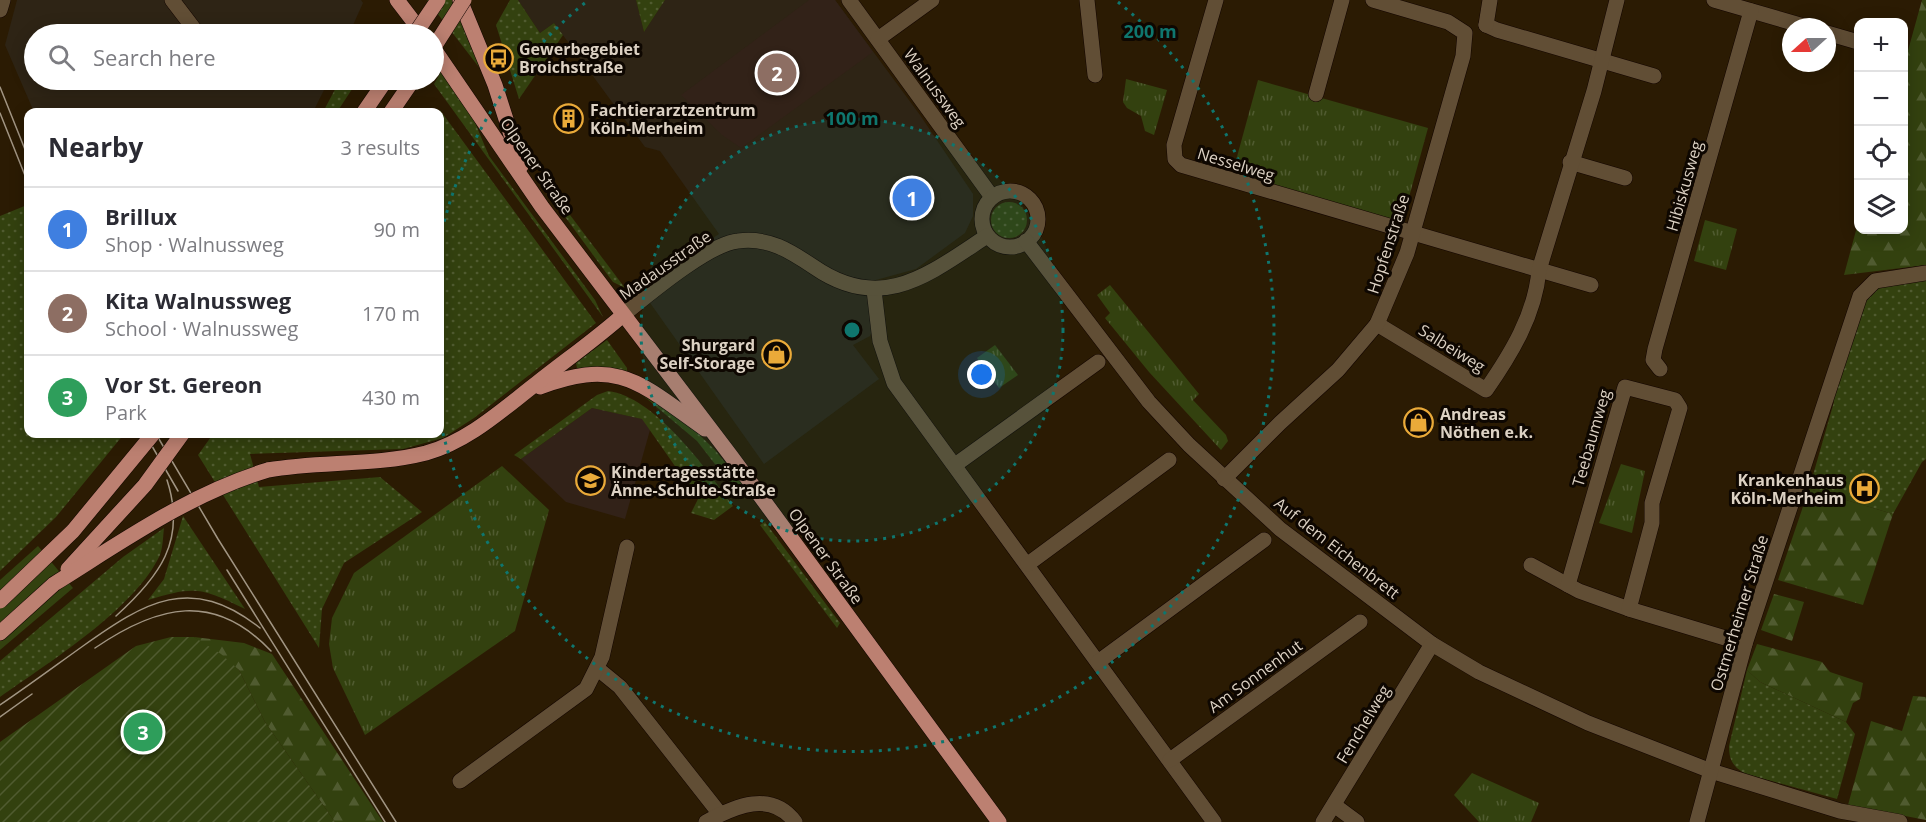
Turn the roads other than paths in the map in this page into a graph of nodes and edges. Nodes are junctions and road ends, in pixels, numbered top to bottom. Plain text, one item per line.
1 (3, 0) edge
2 (172, 0) edge
3 (397, 0) edge
4 (438, 0) edge
5 (462, 0) edge
6 (849, 0) edge
7 (932, 0) edge
8 (1087, 0) edge
9 (1216, 0) edge
10 (1342, 0) edge
11 (1373, 0) edge
12 (1490, 0) edge
13 (1617, 0) edge
14 (1714, 0) edge
15 (0, 10) edge
16 (1751, 11) junction
17 (1782, 20) edge
18 (190, 24) edge
19 (415, 24) edge
20 (422, 24) edge
21 (1486, 25) junction
22 (444, 31) edge
23 (1465, 33) junction
24 (1836, 36) edge
25 (878, 39) junction
26 (1854, 41) edge
27 (1599, 60) junction
28 (444, 63) edge
29 (1095, 75) dead end
30 (1654, 76) dead end
31 (379, 90) edge
32 (406, 90) edge
33 (1316, 94) dead end
34 (367, 108) edge
35 (395, 108) edge
36 (1570, 162) junction
37 (1625, 178) dead end
38 (526, 184) junction
39 (992, 197) junction
40 (1413, 232) junction
41 (987, 236) junction
42 (1026, 241) junction
43 (1539, 270) junction
44 (1926, 273) edge
45 (1591, 285) dead end
46 (874, 290) junction
47 (623, 315) junction
48 (1377, 324) junction
49 (1098, 362) dead end
50 (1660, 369) dead end
51 (525, 392) junction
52 (716, 436) junction
53 (150, 438) edge
54 (179, 438) edge
55 (1169, 460) dead end
56 (955, 465) junction
57 (1224, 479) junction
58 (1264, 540) dead end
59 (627, 547) dead end
60 (1028, 564) junction
61 (1531, 565) dead end
62 (54, 584) junction
63 (1568, 585) junction
64 (0, 601) edge
65 (1629, 609) junction
66 (1360, 622) dead end
67 (0, 633) edge
68 (1432, 644) junction
69 (1745, 644) junction
70 (1098, 662) junction
71 (598, 669) junction
72 (1170, 760) junction
73 (1711, 771) junction
74 (460, 781) dead end
75 (1334, 805) junction
76 (720, 814) junction
77 (706, 822) edge
78 (795, 822) edge
79 (999, 822) edge
80 (1214, 822) edge
81 (1323, 822) edge
82 (1357, 822) edge
83 (1697, 822) edge
84 (1900, 822) edge

1 - 15 street
2 - 18 street
3 - 19 main road
4 - 20 main road, bridge
5 - 22 main road, bridge
5 - 38 main road
6 - 25 street, Walnussweg
7 - 25 street
8 - 29 street
9 - 40 street, Nesselweg
10 - 33 street
11 - 23 street
12 - 21 street
13 - 27 street, Salbeiweg
14 - 16 street
16 - 17 street
16 - 50 street, Hibiskusweg
21 - 23 street
21 - 27 street
23 - 40 street, Hopfenstraße
24 - 26 street
25 - 39 street, Walnussweg
27 - 30 street
27 - 36 street, Salbeiweg
28 - 38 main road, Olpener Straße
31 - 34 main road
32 - 35 main road
36 - 37 street
36 - 43 street, Salbeiweg
38 - 47 main road, Olpener Straße
39 - 41 street
39 - 42 street
40 - 43 street
40 - 48 street, Hopfenstraße
41 - 42 street
41 - 46 street, Madausstraße
42 - 57 street, Auf dem Eichenbrett
43 - 45 street
43 - 48 street, Salbeiweg
44 - 69 street, Ostmerheimer Straße
46 - 47 street, Madausstraße
46 - 56 street
47 - 51 main road
47 - 52 main road, Olpener Straße
48 - 57 street, Hopfenstraße
49 - 56 street
51 - 52 main road
51 - 62 main road, bridge
52 - 79 main road, Olpener Straße
53 - 64 main road, bridge
54 - 62 main road, bridge
55 - 60 street
56 - 60 street
57 - 68 street, Auf dem Eichenbrett
58 - 70 street
59 - 71 street
60 - 70 street
61 - 63 street
62 - 67 main road
63 - 65 street
63 - 65 street, Teebaumweg
65 - 69 street
66 - 72 street, Am Sonnenhut
68 - 73 street, Auf dem Eichenbrett
68 - 75 street, Fenchelweg
69 - 73 street, Ostmerheimer Straße
70 - 72 street
71 - 74 street
71 - 76 street
72 - 80 street
73 - 83 street, Ostmerheimer Straße
73 - 84 street
75 - 81 street, Fenchelweg
75 - 82 street
76 - 77 street
76 - 78 street

